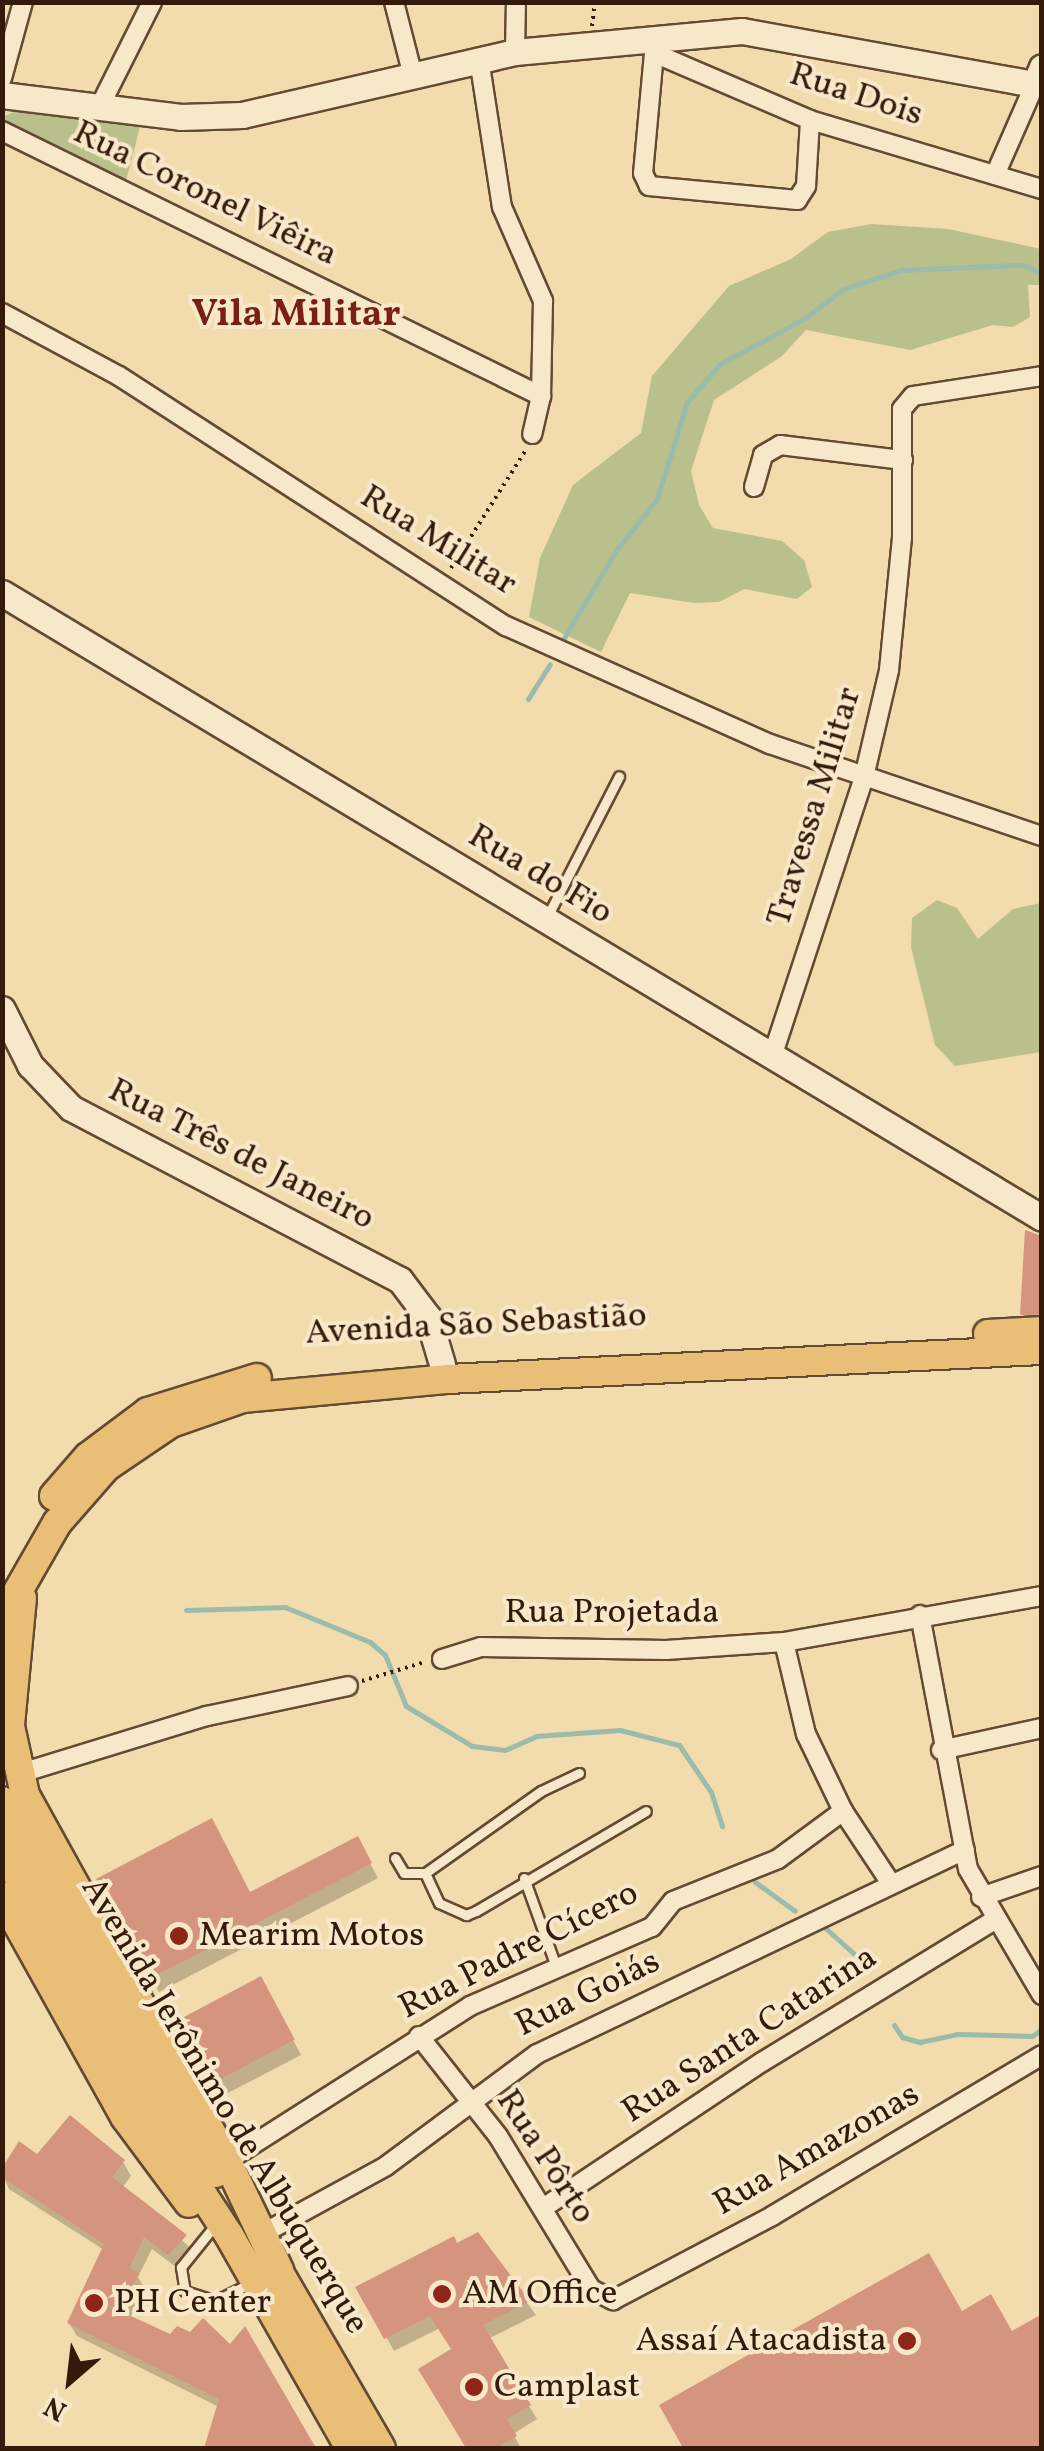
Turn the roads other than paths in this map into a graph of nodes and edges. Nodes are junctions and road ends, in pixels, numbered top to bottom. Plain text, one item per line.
1 (23, 2) edge
2 (152, 2) edge
3 (394, 2) edge
4 (516, 2) edge
5 (654, 47) junction
6 (515, 52) junction
7 (480, 59) junction
8 (412, 72) junction
9 (2, 78) edge
10 (1039, 79) edge
11 (2, 95) edge
12 (98, 108) junction
13 (810, 120) junction
14 (2, 131) edge
15 (995, 175) junction
16 (1042, 189) edge
17 (2, 313) edge
18 (1042, 376) edge
19 (541, 396) junction
20 (532, 434) road end
21 (903, 460) junction
22 (754, 487) dead end
23 (2, 593) edge
24 (619, 776) dead end
25 (864, 777) junction
26 (1042, 836) edge
27 (546, 919) junction
28 (2, 1010) edge
29 (772, 1056) junction
30 (1042, 1218) edge
31 (1042, 1331) edge
32 (1042, 1350) edge
33 (442, 1364) junction
34 (14, 1580) edge
35 (1042, 1596) edge
36 (920, 1614) junction
37 (2, 1620) edge
38 (784, 1642) junction
39 (442, 1658) dead end
40 (348, 1686) dead end
41 (1042, 1728) edge
42 (941, 1750) junction
43 (580, 1773) dead end
44 (12, 1785) edge
45 (843, 1811) junction
46 (646, 1812) dead end
47 (2, 1847) edge
48 (965, 1850) junction
49 (395, 1858) dead end
50 (424, 1873) junction
51 (1042, 1876) edge
52 (524, 1878) junction
53 (890, 1882) junction
54 (2, 1896) edge
55 (981, 1897) junction
56 (994, 1920) junction
57 (558, 1971) junction
58 (1042, 1995) edge
59 (419, 2036) junction
60 (1042, 2056) edge
61 (470, 2101) junction
62 (227, 2161) junction
63 (543, 2208) junction
64 (211, 2230) junction
65 (262, 2234) junction
66 (267, 2275) junction
67 (623, 2298) joint
68 (350, 2448) edge
69 (381, 2448) edge

1 - 9 street
2 - 12 street
3 - 8 street
4 - 6 street
5 - 6 street
5 - 10 street
5 - 13 street, Rua Dois
5 - 13 street
6 - 7 street
7 - 8 street
7 - 19 street
8 - 12 street
10 - 15 street
11 - 12 street
13 - 15 street, Rua Dois
14 - 19 street, Rua Coronel Viêira
15 - 16 street, Rua Dois
17 - 25 street, Rua Militar
18 - 21 street, Travessa Militar
19 - 20 street
21 - 22 street
21 - 25 street, Travessa Militar
23 - 27 street, Rua do Fio
24 - 27 lane
25 - 26 street, Rua Militar
25 - 29 street, Travessa Militar
27 - 29 street, Rua do Fio
28 - 33 street, Rua Três de Janeiro
29 - 30 street, Rua do Fio
31 - 33 main road, Avenida São Sebastião
32 - 34 main road, Avenida São Sebastião
33 - 34 main road, Avenida São Sebastião
34 - 37 main road
34 - 44 main road
35 - 36 street, Rua Projetada
36 - 38 street, Rua Projetada
36 - 42 street
38 - 39 street, Rua Projetada
38 - 45 street
40 - 44 street
41 - 42 street
42 - 48 street
43 - 50 lane
44 - 62 main road
44 - 66 main road, Avenida Jerônimo de Albuquerque
45 - 53 street
45 - 57 street, Rua Padre Cícero
46 - 52 lane
47 - 66 main road, Avenida Jerônimo de Albuquerque
48 - 53 street, Rua Goiás
48 - 55 street
49 - 50 lane
50 - 52 lane
51 - 55 street
52 - 57 lane
53 - 61 street, Rua Goiás
54 - 64 main road
55 - 56 street
56 - 58 street
56 - 63 street, Rua Santa Catarina
57 - 59 street, Rua Padre Cícero
59 - 61 street, Rua Pôrto
59 - 62 street, Rua Padre Cícero
60 - 67 street, Rua Amazonas
61 - 63 street, Rua Pôrto
61 - 65 street, Rua Goiás
62 - 65 main road
63 - 67 street, Rua Pôrto
64 - 66 main road
64 - 66 lane
65 - 66 main road
66 - 68 main road, Avenida Jerônimo de Albuquerque
66 - 69 main road, Avenida Jerônimo de Albuquerque

